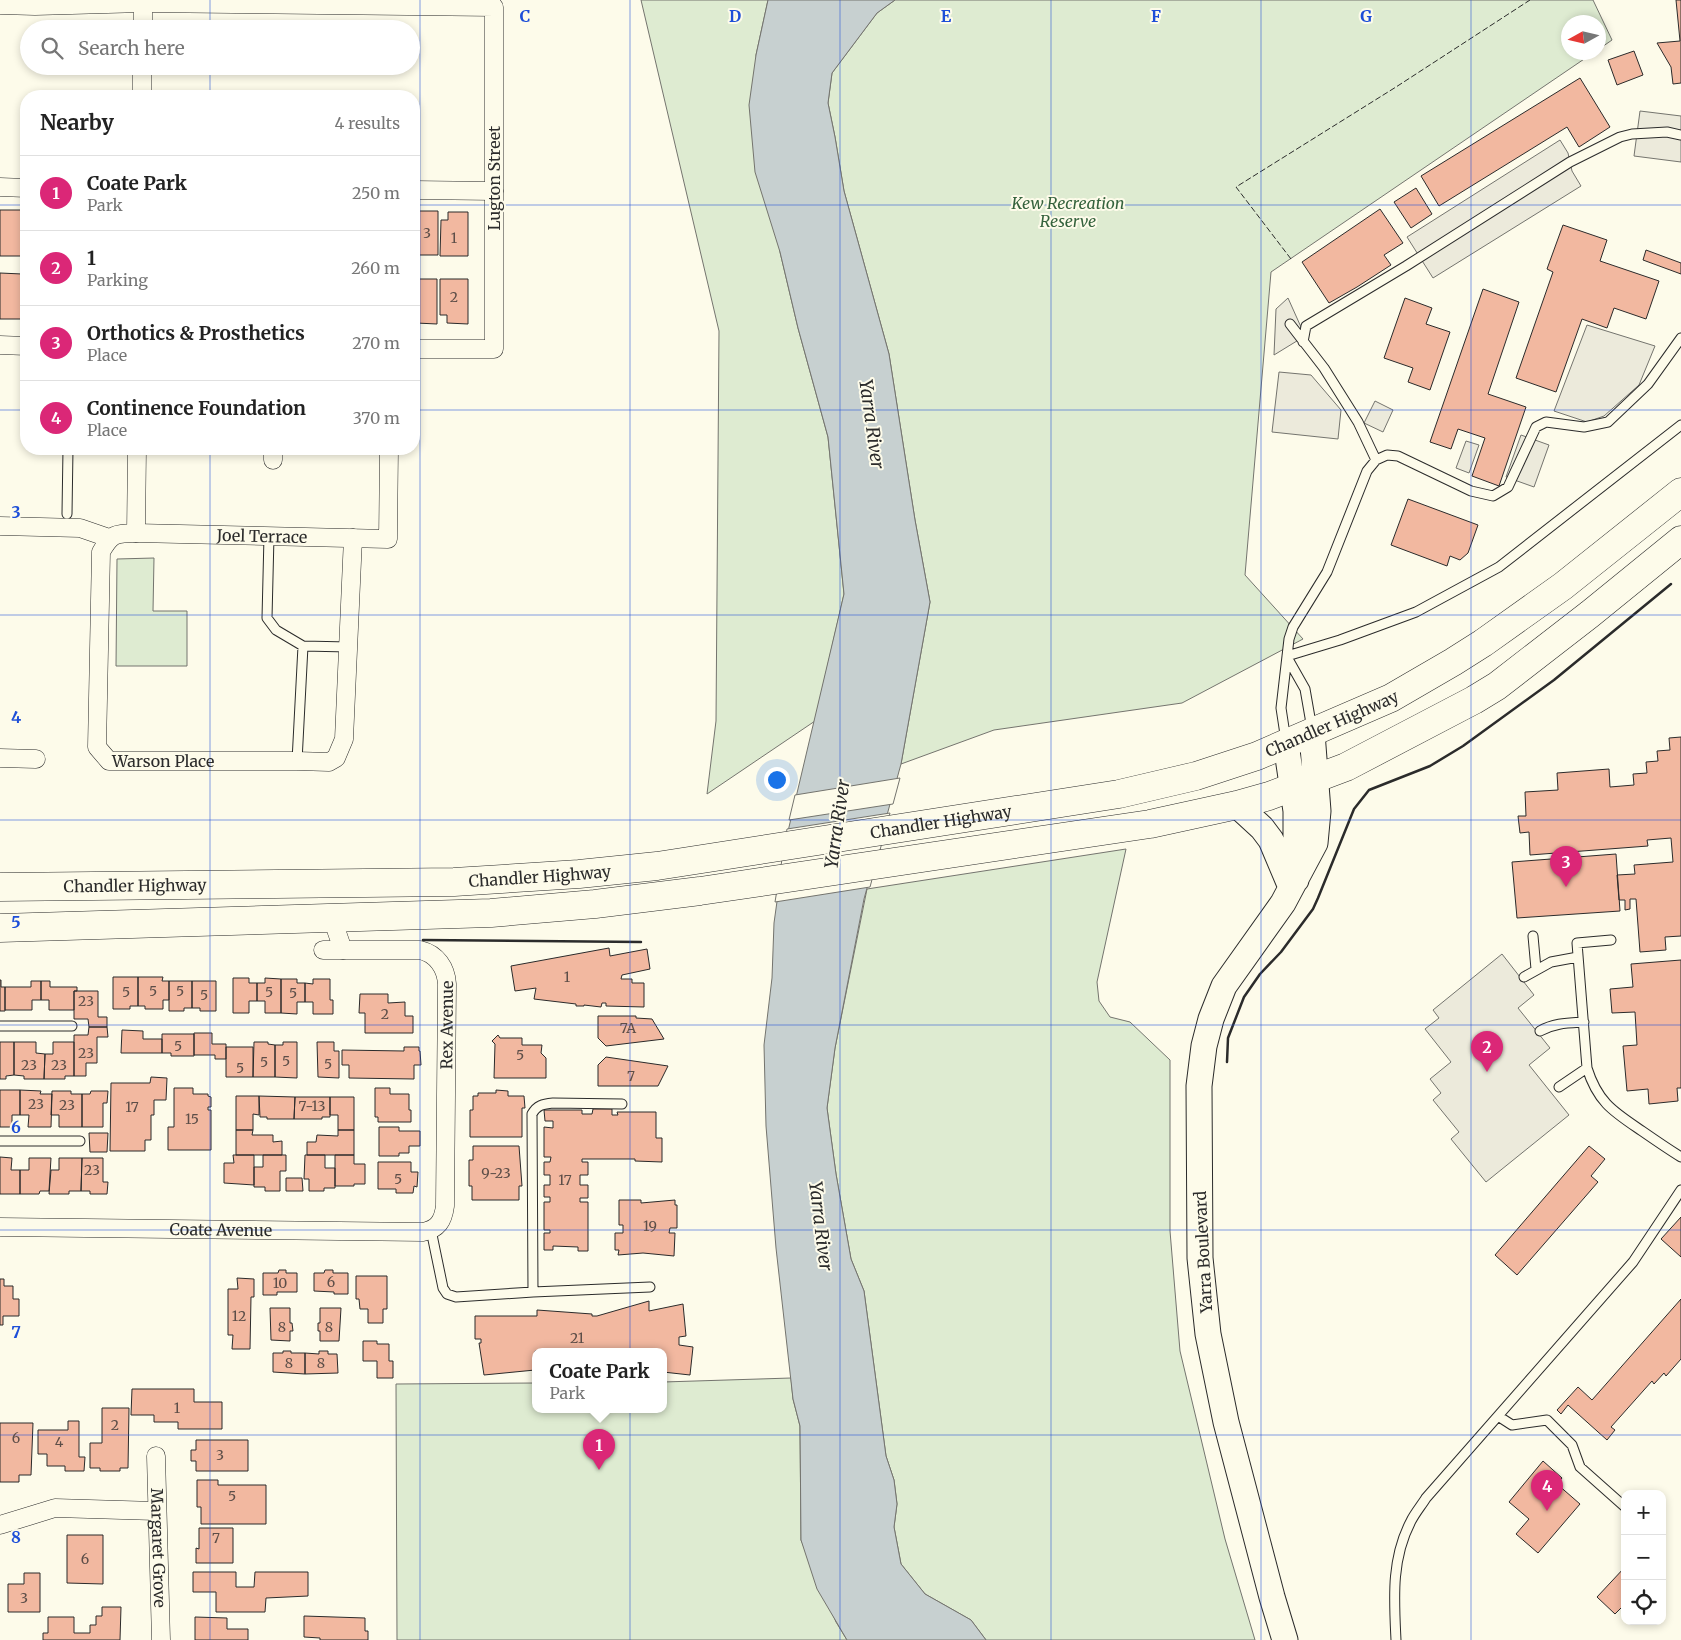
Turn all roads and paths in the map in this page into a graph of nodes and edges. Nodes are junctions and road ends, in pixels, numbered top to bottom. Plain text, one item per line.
1 (143, 3) junction
2 (0, 6) edge
3 (143, 20) edge
4 (142, 75) edge
5 (142, 90) edge
6 (1681, 135) edge
7 (0, 187) edge
8 (20, 188) edge
9 (420, 190) edge
10 (494, 191) junction
11 (1290, 324) dead end
12 (1681, 338) edge
13 (1303, 342) junction
14 (0, 345) edge
15 (20, 346) edge
16 (420, 349) edge
17 (1681, 425) edge
18 (68, 455) edge
19 (137, 455) edge
20 (389, 455) edge
21 (1376, 460) junction
22 (1681, 492) edge
23 (67, 514) dead end
24 (0, 526) edge
25 (136, 533) junction
26 (269, 536) junction
27 (109, 538) junction
28 (353, 538) junction
29 (1681, 540) edge
30 (303, 646) junction
31 (349, 646) junction
32 (1287, 658) junction
33 (1312, 733) junction
34 (1286, 744) junction
35 (0, 758) edge
36 (36, 759) dead end
37 (297, 761) junction
38 (1305, 783) junction
39 (1237, 806) junction
40 (1294, 885) junction
41 (0, 887) edge
42 (332, 918) junction
43 (0, 928) edge
44 (1533, 936) dead end
45 (1611, 940) dead end
46 (323, 950) dead end
47 (342, 950) junction
48 (1578, 957) junction
49 (1536, 970) junction
50 (1524, 977) dead end
51 (1584, 1022) junction
52 (0, 1026) edge
53 (72, 1026) dead end
54 (1540, 1031) dead end
55 (1587, 1068) junction
56 (1559, 1087) dead end
57 (622, 1104) dead end
58 (0, 1141) edge
59 (80, 1141) dead end
60 (1681, 1157) edge
61 (1681, 1190) edge
62 (0, 1227) edge
63 (436, 1227) junction
64 (650, 1287) dead end
65 (533, 1292) junction
66 (1498, 1416) junction
67 (156, 1456) dead end
68 (1621, 1503) edge
69 (156, 1511) junction
70 (0, 1525) edge
71 (161, 1640) edge
72 (1285, 1640) edge
73 (1396, 1640) edge

1 - 2 street
1 - 3 street
1 - 10 street, Lugton Street
4 - 5 street
6 - 13 lane
7 - 8 street
9 - 10 street
10 - 16 street, Lugton Street
11 - 13 lane
12 - 21 lane
13 - 21 lane
14 - 15 street
17 - 32 lane
18 - 23 lane
19 - 25 street
20 - 28 street, Joel Terrace
21 - 32 lane
22 - 33 main road, Chandler Highway
24 - 27 street
25 - 26 street, Joel Terrace
25 - 27 street
26 - 28 street, Joel Terrace
26 - 30 lane
27 - 37 street, Warson Place
28 - 31 street, Warson Place
29 - 38 main road, Chandler Highway
30 - 31 lane
30 - 37 lane
31 - 37 street, Warson Place
32 - 33 lane
32 - 34 lane
33 - 34 main road, Chandler Highway
33 - 38 main road, Yarra Boulevard
34 - 38 main road, Yarra Boulevard
34 - 41 main road, Chandler Highway
35 - 36 street
38 - 39 main road, Chandler Highway
38 - 40 main road, Yarra Boulevard
39 - 40 main road
39 - 42 main road, Chandler Highway
40 - 72 main road, Yarra Boulevard
42 - 43 main road, Chandler Highway
42 - 47 street
44 - 49 lane
45 - 48 lane
46 - 47 street, Rex Avenue
47 - 63 street, Rex Avenue
48 - 49 lane
48 - 51 lane
49 - 50 lane
51 - 54 lane
51 - 55 lane
52 - 53 lane
55 - 56 lane
55 - 60 lane
57 - 65 lane
58 - 59 lane
61 - 66 lane
62 - 63 street, Coate Avenue
63 - 65 lane
64 - 65 lane
66 - 68 lane
66 - 73 lane
67 - 69 street, Margaret Grove
69 - 70 street
69 - 71 street, Margaret Grove

